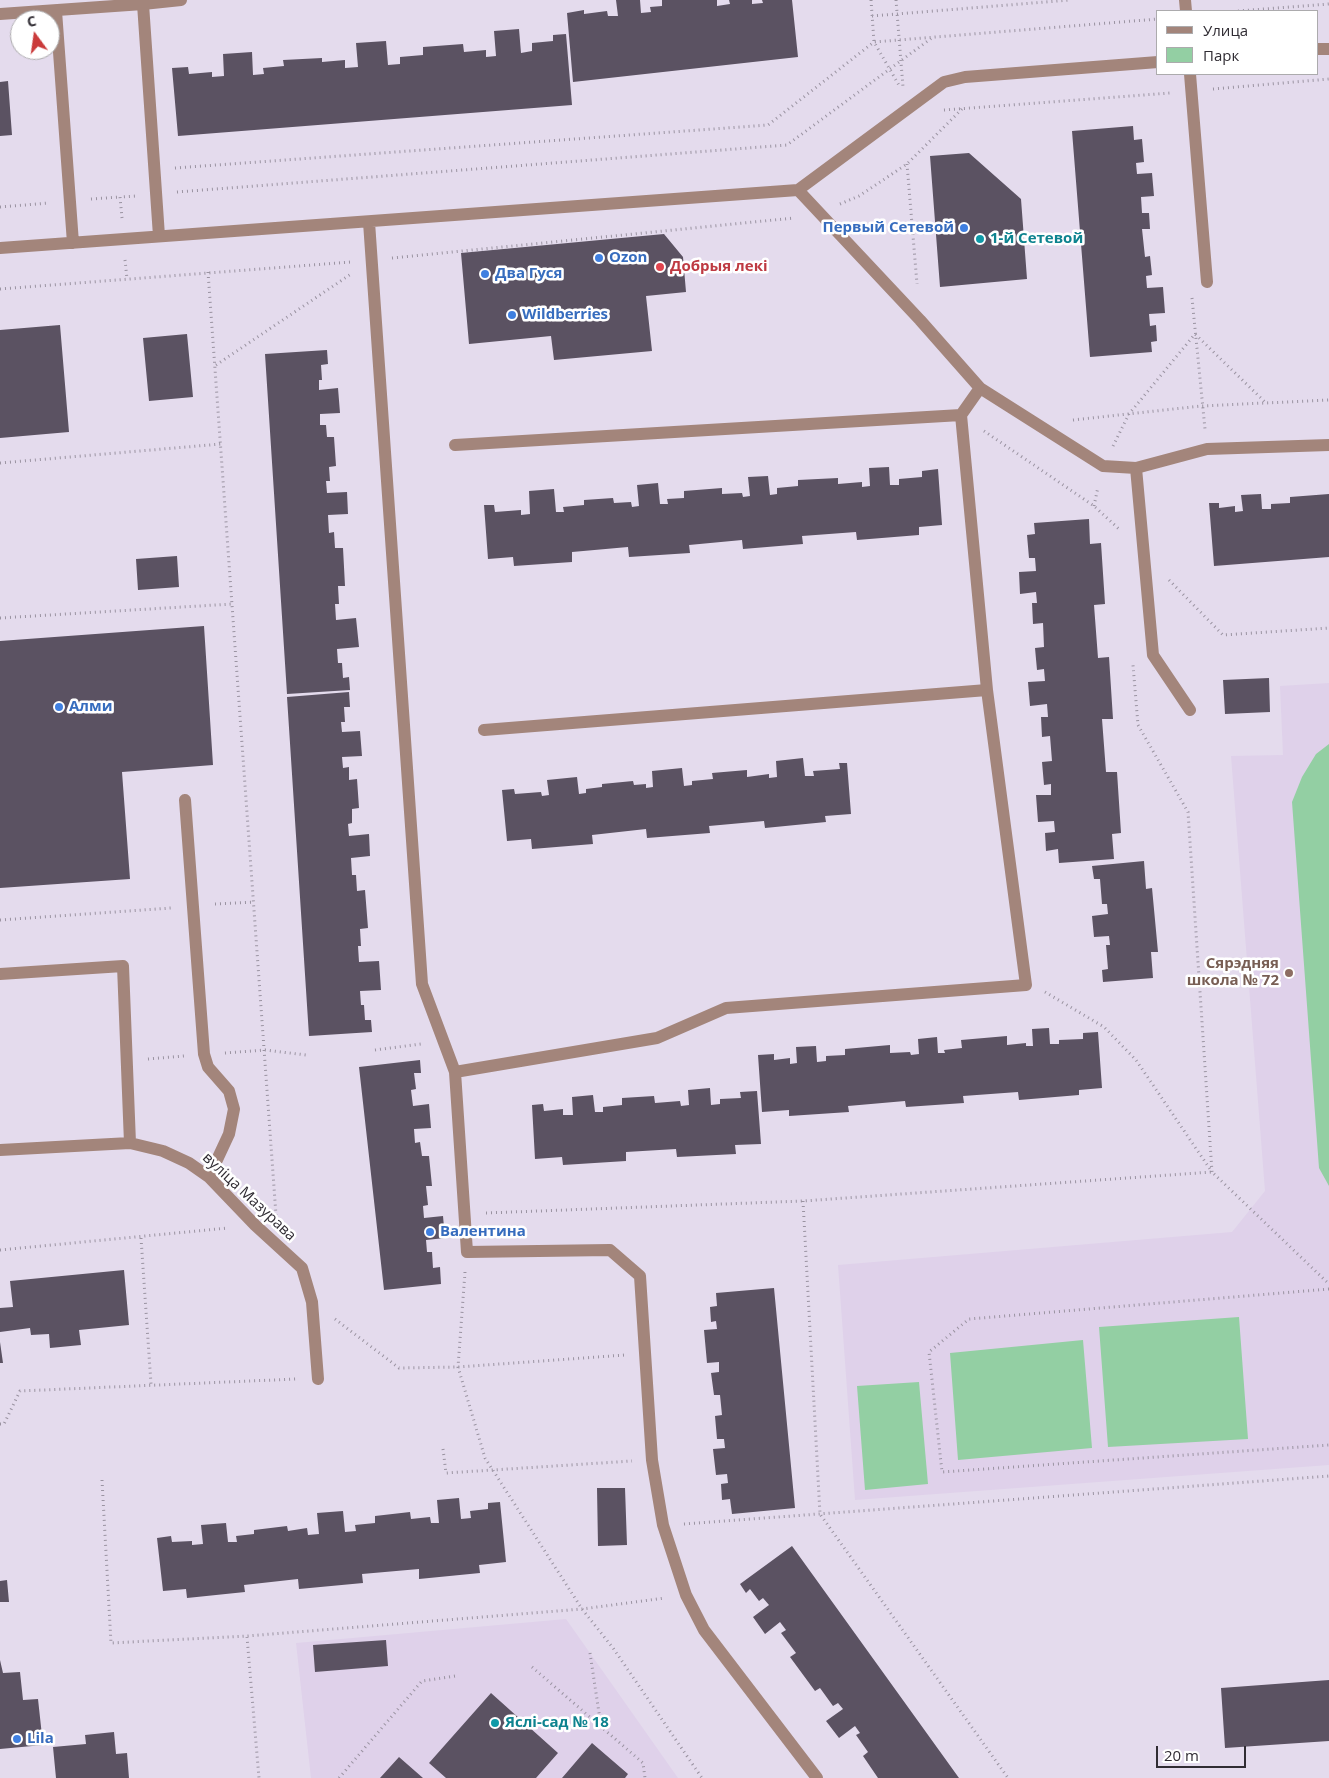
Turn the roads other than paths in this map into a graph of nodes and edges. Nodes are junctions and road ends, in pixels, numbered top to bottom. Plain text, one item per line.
1 (181, 0) edge
2 (143, 4) junction
3 (60, 11) edge
4 (60, 60) edge
5 (1156, 62) edge
6 (1190, 75) edge
7 (798, 190) junction
8 (369, 222) junction
9 (159, 236) junction
10 (73, 243) junction
11 (0, 248) edge
12 (1207, 282) dead end
13 (980, 388) junction
14 (961, 415) junction
15 (455, 445) dead end
16 (1329, 445) edge
17 (1136, 468) junction
18 (987, 690) junction
19 (1190, 710) dead end
20 (484, 730) dead end
21 (185, 800) dead end
22 (0, 974) edge
23 (455, 1072) junction
24 (130, 1143) junction
25 (0, 1150) edge
26 (209, 1177) junction
27 (318, 1379) road end
28 (817, 1778) edge

1 - 2 lane
2 - 3 lane
2 - 9 lane
4 - 10 lane
5 - 7 lane
6 - 12 lane
7 - 8 lane
7 - 13 lane
8 - 9 lane
8 - 23 lane
9 - 10 lane
10 - 11 lane
13 - 14 lane
13 - 17 lane
14 - 15 lane
14 - 18 lane
16 - 17 lane
17 - 19 lane
18 - 20 lane
18 - 23 lane
21 - 26 lane
22 - 24 lane
23 - 28 lane
24 - 25 lane, вуліца Мазурава
24 - 26 lane, вуліца Мазурава
26 - 27 lane, вуліца Мазурава

